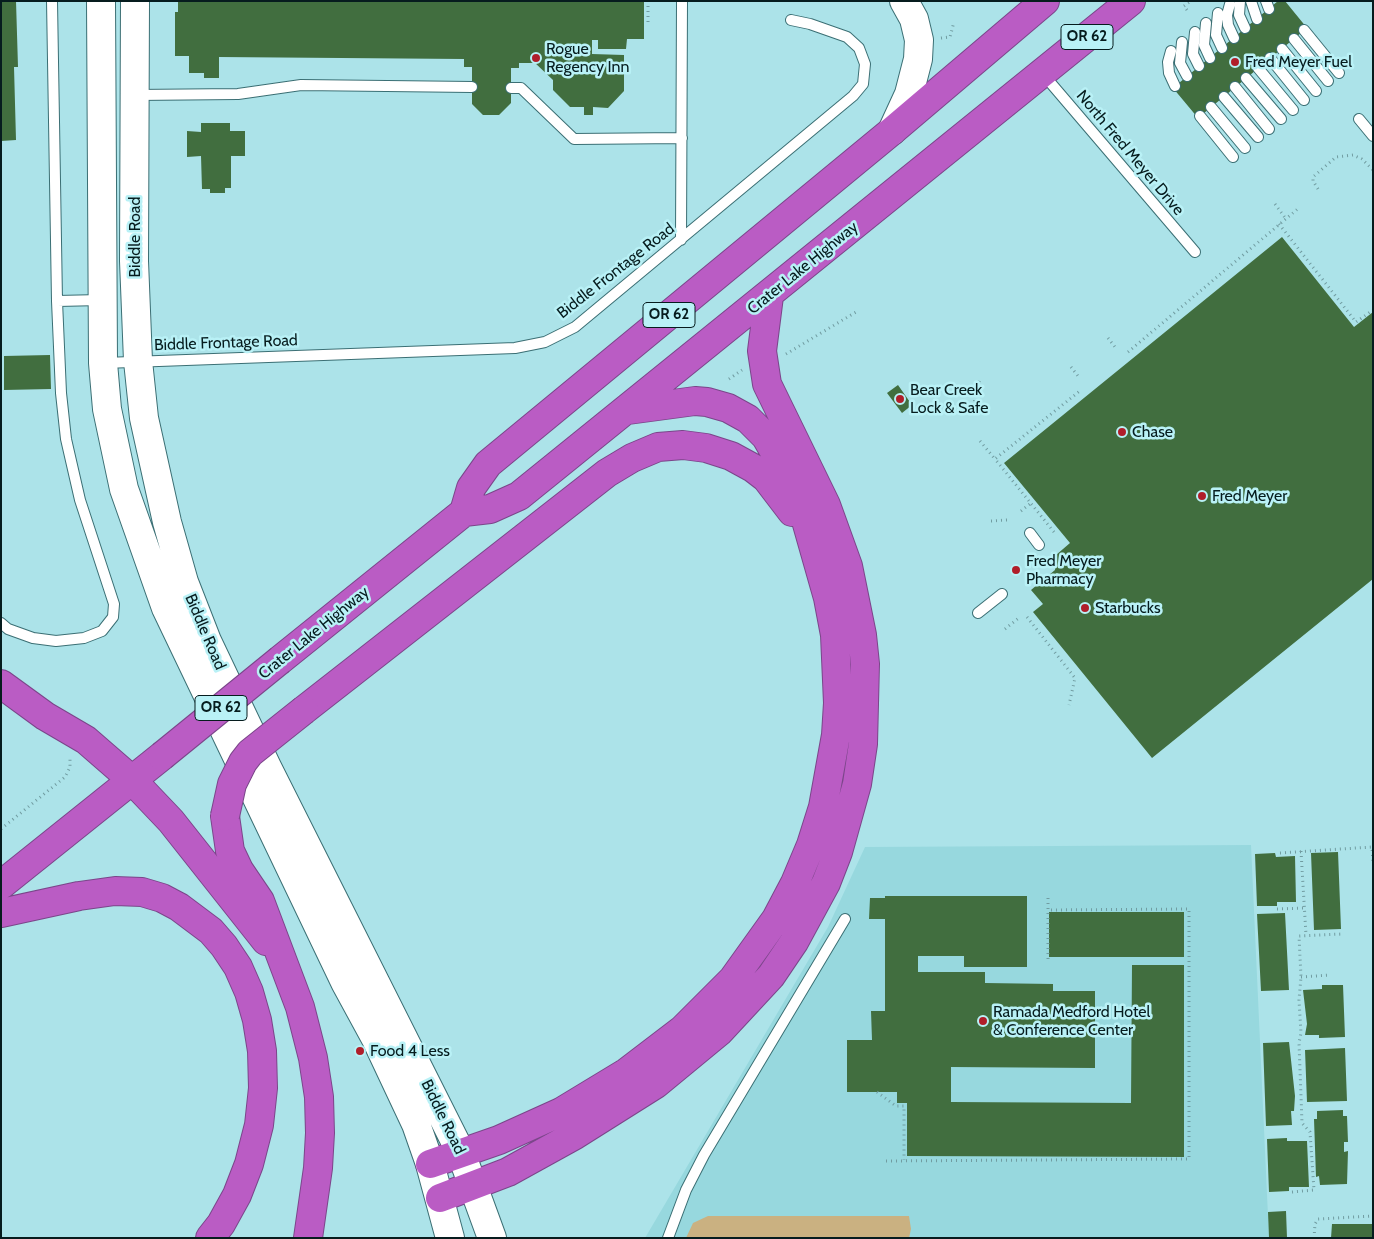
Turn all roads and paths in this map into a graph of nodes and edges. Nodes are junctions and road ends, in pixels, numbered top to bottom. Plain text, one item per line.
1 (52, 1) edge
2 (101, 1) edge
3 (135, 1) edge
4 (648, 1) edge
5 (682, 1) edge
6 (904, 1) edge
7 (1045, 1) edge
8 (1131, 1) edge
9 (1190, 1) edge
10 (1251, 1) edge
11 (1235, 2) edge
12 (1187, 10) dead end
13 (1218, 14) dead end
14 (1257, 19) dead end
15 (791, 20) dead end
16 (954, 22) dead end
17 (1206, 23) dead end
18 (648, 24) dead end
19 (1245, 28) dead end
20 (1304, 30) dead end
21 (1195, 32) dead end
22 (1234, 38) dead end
23 (936, 39) dead end
24 (1294, 39) dead end
25 (1182, 42) dead end
26 (1222, 48) dead end
27 (1282, 48) dead end
28 (1170, 51) dead end
29 (1210, 58) dead end
30 (1270, 58) dead end
31 (1199, 66) dead end
32 (1258, 68) dead end
33 (1339, 72) dead end
34 (1043, 73) junction
35 (1187, 76) dead end
36 (1246, 78) dead end
37 (1328, 81) dead end
38 (1175, 86) dead end
39 (472, 88) dead end
40 (511, 88) dead end
41 (1235, 88) dead end
42 (1316, 91) dead end
43 (134, 95) junction
44 (1224, 97) dead end
45 (1304, 100) dead end
46 (1211, 107) dead end
47 (1293, 110) dead end
48 (1200, 116) dead end
49 (1281, 119) dead end
50 (1359, 119) dead end
51 (1268, 129) dead end
52 (892, 131) junction
53 (1373, 136) edge
54 (682, 138) junction
55 (1258, 138) dead end
56 (1245, 148) dead end
57 (1233, 157) dead end
58 (1373, 170) edge
59 (1318, 189) dead end
60 (1274, 204) dead end
61 (1300, 207) dead end
62 (1286, 219) junction
63 (1279, 224) junction
64 (681, 240) junction
65 (1195, 252) dead end
66 (769, 296) junction
67 (102, 300) junction
68 (57, 301) junction
69 (1373, 310) edge
70 (856, 312) dead end
71 (1108, 338) dead end
72 (1115, 347) dead end
73 (1128, 352) dead end
74 (781, 357) dead end
75 (138, 362) junction
76 (103, 363) junction
77 (1071, 367) dead end
78 (749, 368) dead end
79 (1078, 376) dead end
80 (980, 378) dead end
81 (729, 379) dead end
82 (1081, 390) dead end
83 (628, 410) junction
84 (972, 411) dead end
85 (980, 441) dead end
86 (994, 459) junction
87 (1031, 503) junction
88 (1020, 511) dead end
89 (464, 512) junction
90 (1007, 520) dead end
91 (991, 521) dead end
92 (1054, 532) dead end
93 (1030, 534) dead end
94 (809, 536) junction
95 (1039, 545) dead end
96 (1002, 594) dead end
97 (978, 613) dead end
98 (1020, 617) dead end
99 (1027, 617) dead end
100 (1, 623) edge
101 (1005, 629) dead end
102 (1, 684) edge
103 (1069, 705) dead end
104 (68, 752) dead end
105 (132, 780) junction
106 (1, 829) edge
107 (1301, 851) junction
108 (1280, 853) dead end
109 (36, 857) junction
110 (1373, 864) edge
111 (1, 869) edge
112 (1, 886) edge
113 (1048, 898) dead end
114 (1304, 908) junction
115 (1277, 909) dead end
116 (1048, 910) junction
117 (1, 912) edge
118 (845, 919) dead end
119 (1342, 934) dead end
120 (1306, 935) junction
121 (1048, 959) dead end
122 (1330, 975) dead end
123 (288, 977) junction
124 (1301, 977) junction
125 (876, 1092) dead end
126 (461, 1153) junction
127 (904, 1160) junction
128 (886, 1161) dead end
129 (430, 1164) junction
130 (474, 1186) junction
131 (1292, 1192) dead end
132 (440, 1198) junction
133 (1373, 1216) edge
134 (210, 1238) edge
135 (308, 1238) edge
136 (450, 1238) edge
137 (492, 1238) edge
138 (668, 1238) edge
139 (1314, 1238) edge

1 - 68 lane
2 - 67 main road, Biddle Road
3 - 43 main road, Biddle Road
4 - 18 path
5 - 54 lane
6 - 52 main road
7 - 52 highway, OR 62
8 - 34 highway, Crater Lake Highway / OR 62
9 - 12 path
10 - 14 lane
11 - 19 lane
11 - 22 lane
13 - 26 lane
15 - 64 lane, Biddle Frontage Road
16 - 23 path
17 - 29 lane
20 - 33 lane
21 - 31 lane
24 - 37 lane
25 - 35 lane
27 - 42 lane
28 - 38 lane
30 - 45 lane
32 - 47 lane
34 - 65 lane, North Fred Meyer Drive
34 - 66 highway, Crater Lake Highway / OR 62
36 - 49 lane
39 - 43 lane
40 - 54 lane
41 - 51 lane
43 - 75 main road, Biddle Road
44 - 55 lane
46 - 56 lane
48 - 57 lane
50 - 53 lane
52 - 89 highway, OR 62
54 - 64 lane
58 - 59 path
60 - 62 path
61 - 62 path
62 - 63 path
63 - 69 path
63 - 73 path
64 - 75 lane, Biddle Frontage Road
66 - 83 highway, Crater Lake Highway / OR 62
66 - 130 highway
67 - 68 lane
67 - 76 main road, Biddle Road
68 - 100 lane
70 - 74 path
71 - 72 path
75 - 76 lane, Biddle Frontage Road
75 - 126 main road, Biddle Road
76 - 129 main road, Biddle Road
77 - 79 path
78 - 81 path
80 - 84 path
82 - 86 path
83 - 89 highway, Crater Lake Highway / OR 62
83 - 94 highway
85 - 86 path
86 - 87 path
87 - 88 path
87 - 92 path
89 - 105 highway, Crater Lake Highway / OR 62, bridge
90 - 91 path
93 - 95 lane
94 - 123 highway, bridge
94 - 126 highway
96 - 97 lane
98 - 101 path
99 - 103 path
102 - 105 highway
104 - 106 path
105 - 109 highway, Crater Lake Highway / OR 62
105 - 123 highway
107 - 108 path
107 - 110 path
107 - 114 path
109 - 111 highway
109 - 112 highway, Crater Lake Highway / OR 62
113 - 116 path
114 - 115 path
114 - 120 path
116 - 121 path
116 - 127 path
117 - 134 highway
118 - 138 lane
119 - 120 path
120 - 124 path
122 - 124 path
123 - 135 highway
124 - 131 path
125 - 127 path
126 - 129 highway
126 - 130 main road, Biddle Road
127 - 128 path
129 - 132 main road, Biddle Road
130 - 132 highway
130 - 137 main road, Biddle Road
132 - 136 main road, Biddle Road
133 - 139 path

